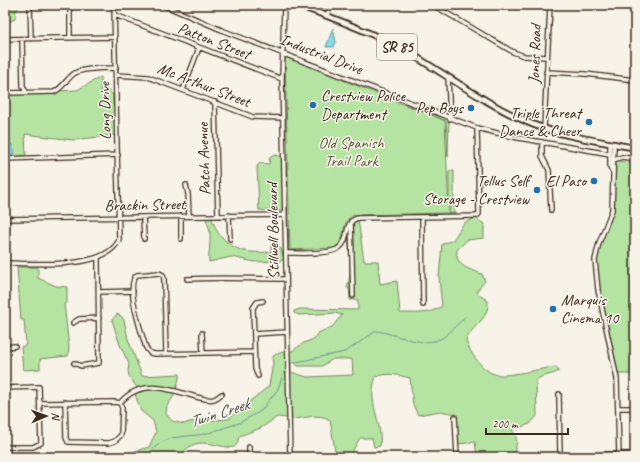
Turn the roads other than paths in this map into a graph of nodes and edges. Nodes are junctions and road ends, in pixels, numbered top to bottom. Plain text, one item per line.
1 (30, 5) edge
2 (70, 5) edge
3 (114, 5) edge
4 (163, 5) edge
5 (284, 5) edge
6 (297, 5) edge
7 (330, 5) edge
8 (433, 5) edge
9 (550, 5) edge
10 (635, 5) edge
11 (635, 11) edge
12 (115, 15) junction
13 (327, 16) junction
14 (116, 37) junction
15 (70, 38) junction
16 (5, 39) edge
17 (22, 39) junction
18 (30, 39) junction
19 (199, 48) junction
20 (283, 52) junction
21 (547, 57) junction
22 (116, 68) junction
23 (546, 72) junction
24 (116, 75) junction
25 (448, 77) junction
26 (282, 79) junction
27 (635, 80) edge
28 (183, 90) junction
29 (5, 92) edge
30 (26, 92) junction
31 (215, 102) junction
32 (283, 118) junction
33 (450, 119) junction
34 (477, 128) junction
35 (544, 128) junction
36 (542, 142) junction
37 (612, 143) junction
38 (635, 148) edge
39 (610, 154) junction
40 (118, 156) junction
41 (5, 159) edge
42 (635, 159) edge
43 (614, 160) junction
44 (612, 171) junction
45 (186, 185) dead end
46 (551, 210) dead end
47 (229, 215) junction
48 (285, 215) junction
49 (181, 216) junction
50 (189, 216) junction
51 (218, 216) junction
52 (119, 217) junction
53 (143, 217) junction
54 (422, 217) junction
55 (5, 219) edge
56 (351, 221) junction
57 (144, 239) dead end
58 (181, 239) dead end
59 (230, 239) dead end
60 (286, 253) junction
61 (98, 258) junction
62 (5, 263) edge
63 (187, 279) dead end
64 (286, 279) junction
65 (133, 291) junction
66 (99, 292) junction
67 (353, 296) dead end
68 (263, 301) dead end
69 (423, 305) dead end
70 (99, 318) junction
71 (73, 323) dead end
72 (287, 332) junction
73 (202, 333) dead end
74 (254, 334) junction
75 (15, 346) dead end
76 (5, 347) edge
77 (254, 352) junction
78 (203, 353) junction
79 (166, 354) junction
80 (74, 363) dead end
81 (258, 376) dead end
82 (5, 388) edge
83 (222, 394) dead end
84 (558, 394) dead end
85 (65, 402) junction
86 (40, 403) junction
87 (120, 403) junction
88 (618, 408) junction
89 (635, 408) edge
90 (455, 417) dead end
91 (5, 447) edge
92 (249, 447) dead end
93 (635, 454) edge
94 (619, 455) junction
95 (560, 456) junction
96 (220, 457) edge
97 (240, 457) edge
98 (249, 457) edge
99 (290, 457) edge
100 (457, 457) edge
101 (485, 457) edge
102 (511, 457) edge

1 - 18 street
2 - 15 street
3 - 12 street, Long Drive
4 - 20 street, Industrial Drive
5 - 20 street, Stillwell Boulevard
6 - 13 main road, SR 85
7 - 13 street
8 - 21 street
9 - 21 street, Jones Road
10 - 11 street
12 - 14 street, Long Drive
12 - 19 street, Patton Street
13 - 25 main road, SR 85
14 - 15 street
14 - 22 street, Long Drive
15 - 18 street
16 - 17 street
17 - 18 street
17 - 30 street
19 - 26 street, Patton Street
19 - 28 street
20 - 26 street, Stillwell Boulevard
20 - 33 street, Industrial Drive
21 - 23 street, Jones Road
22 - 24 street, Long Drive
22 - 30 street
23 - 27 street
23 - 35 street, Jones Road
24 - 28 street, Mc Arthur Street
24 - 40 street, Long Drive
25 - 33 street
25 - 35 main road, SR 85
26 - 32 street, Stillwell Boulevard
28 - 31 street, Mc Arthur Street
29 - 30 street
31 - 32 street, Mc Arthur Street
31 - 51 street, Patch Avenue
32 - 48 street, Stillwell Boulevard
33 - 34 street, Industrial Drive
34 - 36 street, Industrial Drive
34 - 54 street
35 - 37 main road, SR 85
36 - 39 street, Industrial Drive
36 - 46 street
37 - 38 main road, SR 85
37 - 39 street
37 - 43 street
39 - 44 street
40 - 41 street
40 - 52 street, Long Drive
42 - 43 street
43 - 44 street
44 - 88 street
45 - 50 street
47 - 48 street, Brackin Street
47 - 51 street, Brackin Street
47 - 59 street
48 - 60 street, Stillwell Boulevard
49 - 50 street, Brackin Street
49 - 53 street, Brackin Street
49 - 58 street
50 - 51 street, Brackin Street
52 - 53 street, Brackin Street
52 - 55 street, Brackin Street
52 - 61 street, Long Drive
53 - 57 street
54 - 56 street
54 - 69 street
56 - 60 street
56 - 67 street
60 - 64 street, Stillwell Boulevard
61 - 62 street
61 - 66 street
63 - 64 street
64 - 72 street, Stillwell Boulevard
65 - 66 street
65 - 79 street
65 - 79 street
66 - 70 street
68 - 74 street
70 - 71 street
70 - 80 street
72 - 74 street
72 - 99 street, Stillwell Boulevard
73 - 78 street
74 - 77 street
75 - 76 street
77 - 78 street
77 - 81 street
78 - 79 street
82 - 86 street
83 - 87 street
84 - 95 street
85 - 86 street
85 - 87 street
85 - 87 street
86 - 91 street
88 - 89 street
88 - 94 street
90 - 100 street
92 - 98 street
93 - 94 street
94 - 95 street
95 - 102 street
96 - 97 street
101 - 102 street

